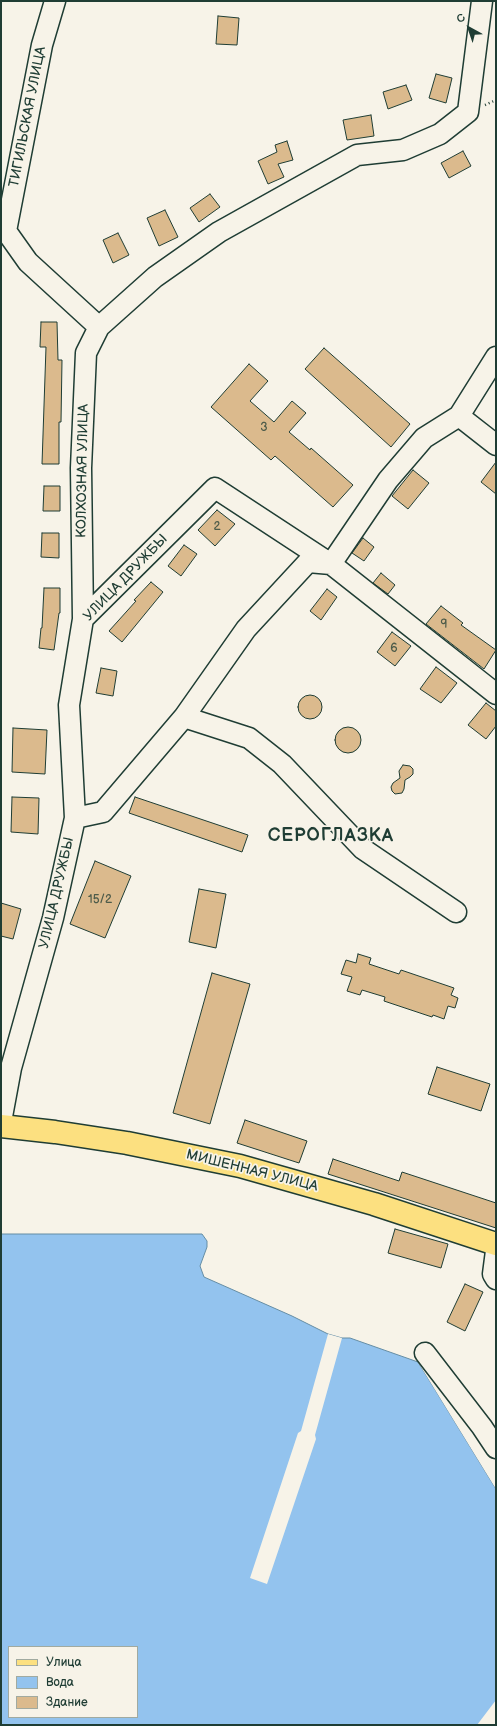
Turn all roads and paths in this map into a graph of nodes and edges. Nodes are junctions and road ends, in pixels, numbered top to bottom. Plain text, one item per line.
1 (55, 1) edge
2 (482, 1) edge
3 (95, 323) junction
4 (496, 357) edge
5 (459, 416) junction
6 (496, 445) edge
7 (331, 564) junction
8 (83, 619) junction
9 (496, 694) edge
10 (184, 718) junction
11 (74, 818) junction
12 (456, 912) dead end
13 (1, 1122) edge
14 (1, 1126) edge
15 (496, 1244) edge
16 (496, 1251) edge
17 (496, 1279) edge
18 (425, 1353) dead end
19 (496, 1448) edge

1 - 3 street, ТИГИЛЬСКАЯ УЛИЦА
2 - 3 street
3 - 8 street, КОЛХОЗНАЯ УЛИЦА
4 - 5 street
5 - 6 street
5 - 7 street
7 - 8 street, УЛИЦА ДРУЖБЫ
7 - 9 street, УЛИЦА ДРУЖБЫ
7 - 10 street
8 - 11 street, УЛИЦА ДРУЖБЫ
10 - 11 street
10 - 12 street
11 - 13 street, УЛИЦА ДРУЖБЫ
14 - 15 main road, МИШЕННАЯ УЛИЦА
16 - 17 street
18 - 19 street

